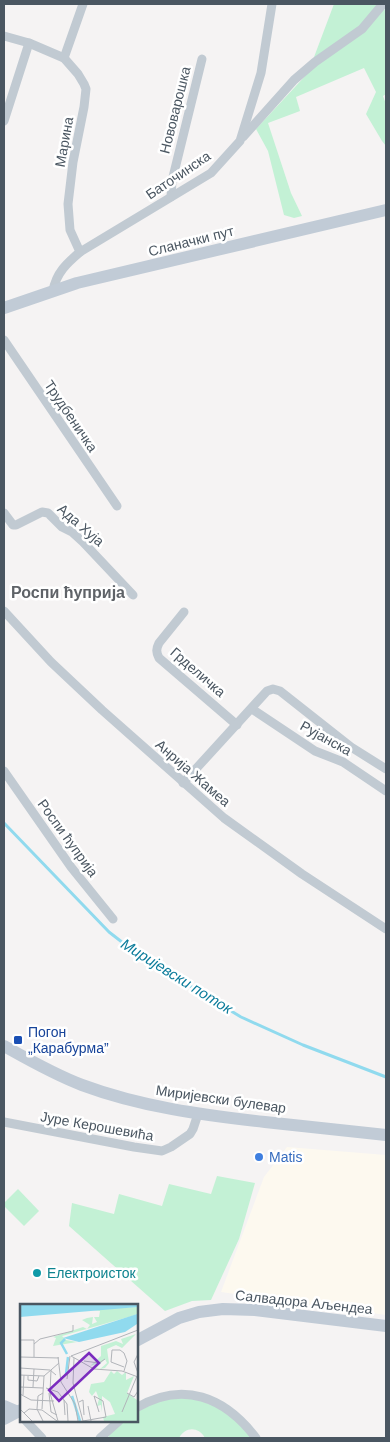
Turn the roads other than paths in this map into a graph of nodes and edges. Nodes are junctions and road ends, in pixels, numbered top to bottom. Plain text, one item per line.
1 (83, 4) edge
2 (272, 4) edge
3 (383, 4) edge
4 (4, 36) edge
5 (29, 43) junction
6 (64, 58) junction
7 (202, 59) dead end
8 (4, 121) edge
9 (240, 141) junction
10 (171, 197) junction
11 (386, 210) edge
12 (80, 252) junction
13 (53, 291) junction
14 (4, 308) edge
15 (4, 340) edge
16 (116, 506) dead end
17 (4, 513) edge
18 (133, 595) dead end
19 (4, 611) edge
20 (184, 612) dead end
21 (252, 709) junction
22 (238, 725) junction
23 (386, 769) edge
24 (4, 771) edge
25 (183, 784) junction
26 (386, 791) edge
27 (113, 919) dead end
28 (386, 929) edge
29 (4, 1046) edge
30 (198, 1114) junction
31 (4, 1122) edge
32 (386, 1135) edge
33 (386, 1326) edge
34 (138, 1340) edge
35 (4, 1398) edge
36 (4, 1406) edge
37 (138, 1407) edge
38 (20, 1413) edge
39 (20, 1414) edge
40 (20, 1415) edge
41 (4, 1419) edge
42 (28, 1422) edge
43 (118, 1422) edge
44 (42, 1438) edge
45 (100, 1438) edge
46 (256, 1438) edge

1 - 6 street
2 - 9 street, Баточинска
3 - 9 street
4 - 5 street, Марина
5 - 6 street, Марина
5 - 8 street
6 - 12 street, Марина
7 - 10 street, Нововарошка
9 - 10 street, Баточинска
10 - 12 street, Баточинска
11 - 13 street, Сланачки пут
12 - 13 street
13 - 14 street, Сланачки пут
15 - 16 street, Трудбеничка
17 - 18 street, Ада Хуја
19 - 25 street, Анрија Жамеа
20 - 22 street, Грделичка
21 - 22 street
21 - 23 street
21 - 26 street, Рујанска
22 - 25 street
24 - 27 street, Роспи ћуприја
25 - 28 street, Анрија Жамеа
29 - 30 street, Миријевски булевар
30 - 31 street, Јуре Керошевића
30 - 32 street, Миријевски булевар
33 - 34 street, Салвадора Аљендеа
35 - 38 street
36 - 39 street
37 - 46 street
40 - 41 street
42 - 44 street
43 - 45 street

